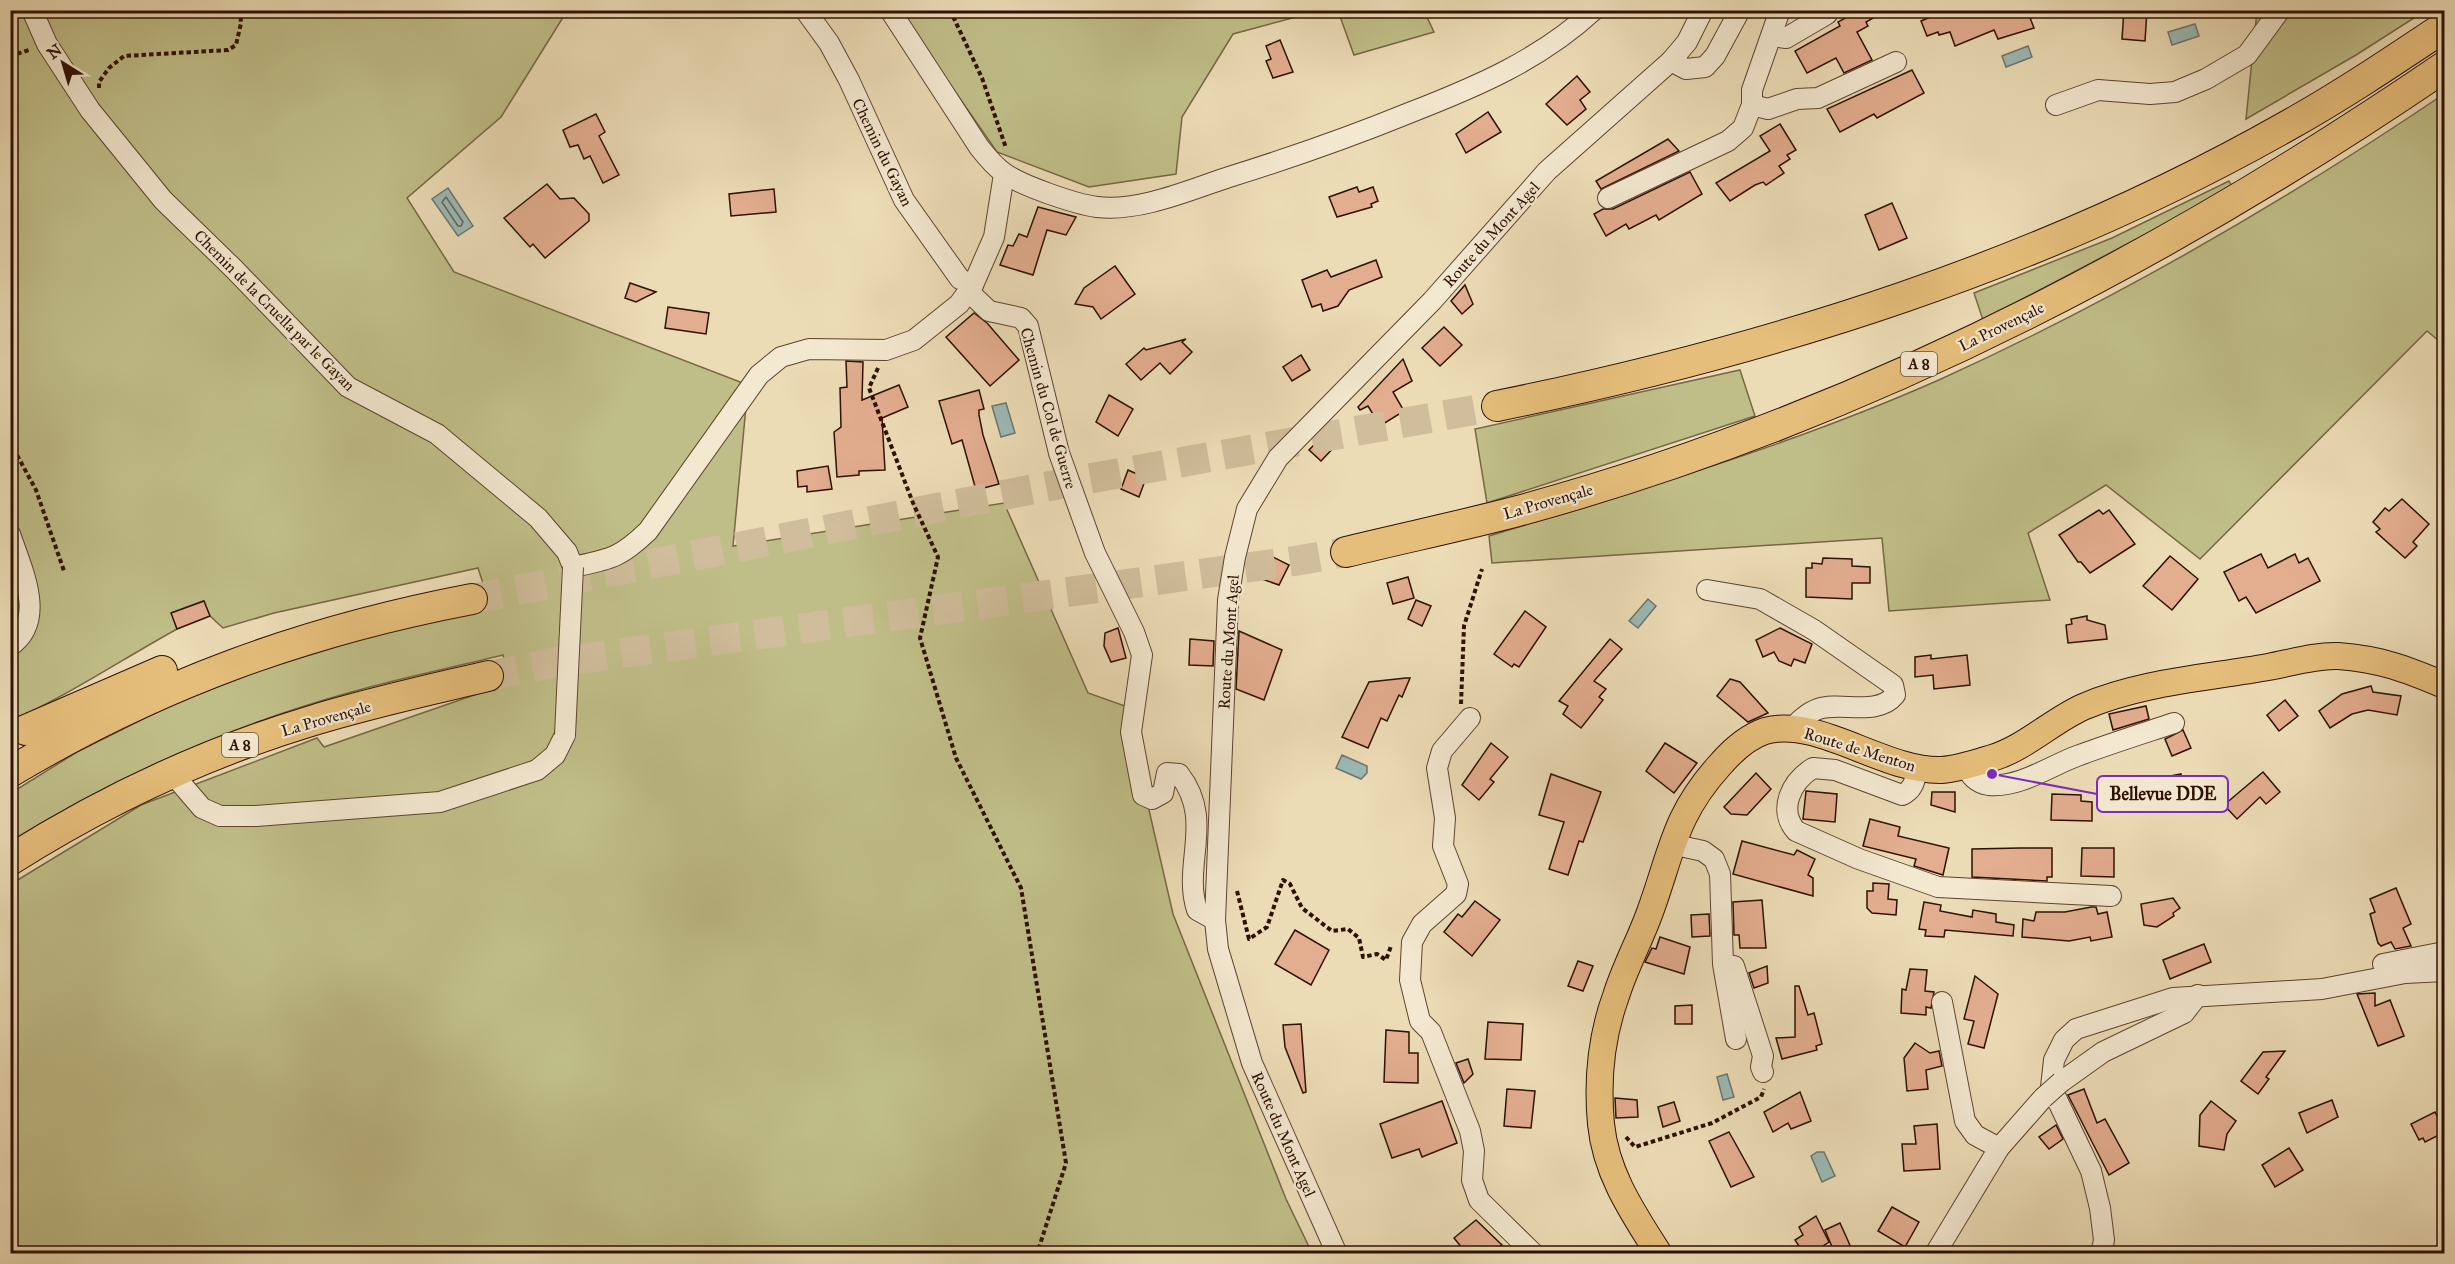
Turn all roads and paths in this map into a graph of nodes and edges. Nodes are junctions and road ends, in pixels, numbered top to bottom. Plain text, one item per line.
1 (32, 10) edge
2 (240, 10) edge
3 (805, 10) edge
4 (890, 10) edge
5 (950, 10) edge
6 (1594, 10) edge
7 (1703, 10) edge
8 (1740, 10) edge
9 (1780, 10) edge
10 (2280, 10) edge
11 (1827, 14) dead end
12 (2445, 27) edge
13 (1772, 36) junction
14 (1671, 61) junction
15 (1896, 62) dead end
16 (2445, 67) edge
17 (1752, 105) junction
18 (2056, 105) dead end
19 (90, 110) junction
20 (1004, 174) junction
21 (1608, 198) dead end
22 (971, 289) junction
23 (886, 350) junction
24 (1497, 406) tunnel mouth
25 (10, 442) edge
26 (10, 534) edge
27 (1346, 552) tunnel mouth
28 (573, 567) junction
29 (1482, 569) dead end
30 (64, 571) dead end
31 (1707, 590) dead end
32 (472, 599) tunnel mouth
33 (308, 639) junction
34 (10, 646) edge
35 (488, 676) tunnel mouth
36 (2445, 685) edge
37 (1462, 715) joint
38 (2174, 723) dead end
39 (1791, 729) junction
40 (18, 732) edge
41 (1965, 766) junction
42 (1918, 767) junction
43 (10, 772) edge
44 (172, 773) junction
45 (1671, 844) junction
46 (10, 860) edge
47 (2111, 896) dead end
48 (1215, 920) junction
49 (1393, 940) dead end
50 (2445, 952) edge
51 (1723, 964) junction
52 (2445, 971) edge
53 (2265, 993) junction
54 (2198, 995) junction
55 (1942, 1002) dead end
56 (1736, 1040) dead end
57 (1763, 1072) joint
58 (1601, 1126) junction
59 (1999, 1148) junction
60 (1037, 1254) edge
61 (1336, 1254) edge
62 (1534, 1254) edge
63 (1659, 1254) edge
64 (1935, 1254) edge
65 (2101, 1254) edge

1 - 19 street, Chemin de la Cruella par le Gayan
2 - 19 path
3 - 22 street, Chemin du Gayan
4 - 20 street
5 - 20 path
6 - 20 street
7 - 14 street, Route du Mont Agel
8 - 14 street
9 - 13 street
10 - 18 street
11 - 13 street
12 - 24 highway
13 - 17 street
14 - 48 street, Route du Mont Agel
15 - 17 street
16 - 27 highway, La Provençale / A 8
17 - 21 street
19 - 28 street, Chemin de la Cruella par le Gayan
20 - 22 street
22 - 23 street
22 - 48 street, Chemin du Col de Guerre
23 - 28 street
23 - 60 path
25 - 30 path
26 - 34 street
28 - 44 street, bridge
29 - 37 path
31 - 39 street
32 - 33 highway
33 - 40 highway
33 - 43 highway
35 - 44 highway, La Provençale / A 8
36 - 41 main road, Route de Menton
37 - 62 street
38 - 41 street
39 - 42 main road, Route de Menton
39 - 45 main road, Route de Menton
41 - 42 main road, Route de Menton
42 - 47 street
44 - 46 highway, La Provençale / A 8
45 - 51 street
45 - 58 main road, Route de Menton
48 - 49 path
48 - 61 street, Route du Mont Agel
50 - 53 street
51 - 56 street
51 - 57 street
52 - 53 street
53 - 54 street
54 - 59 street, bridge
54 - 65 street
55 - 59 street
57 - 58 path
58 - 63 main road, Route de Menton
59 - 64 street

